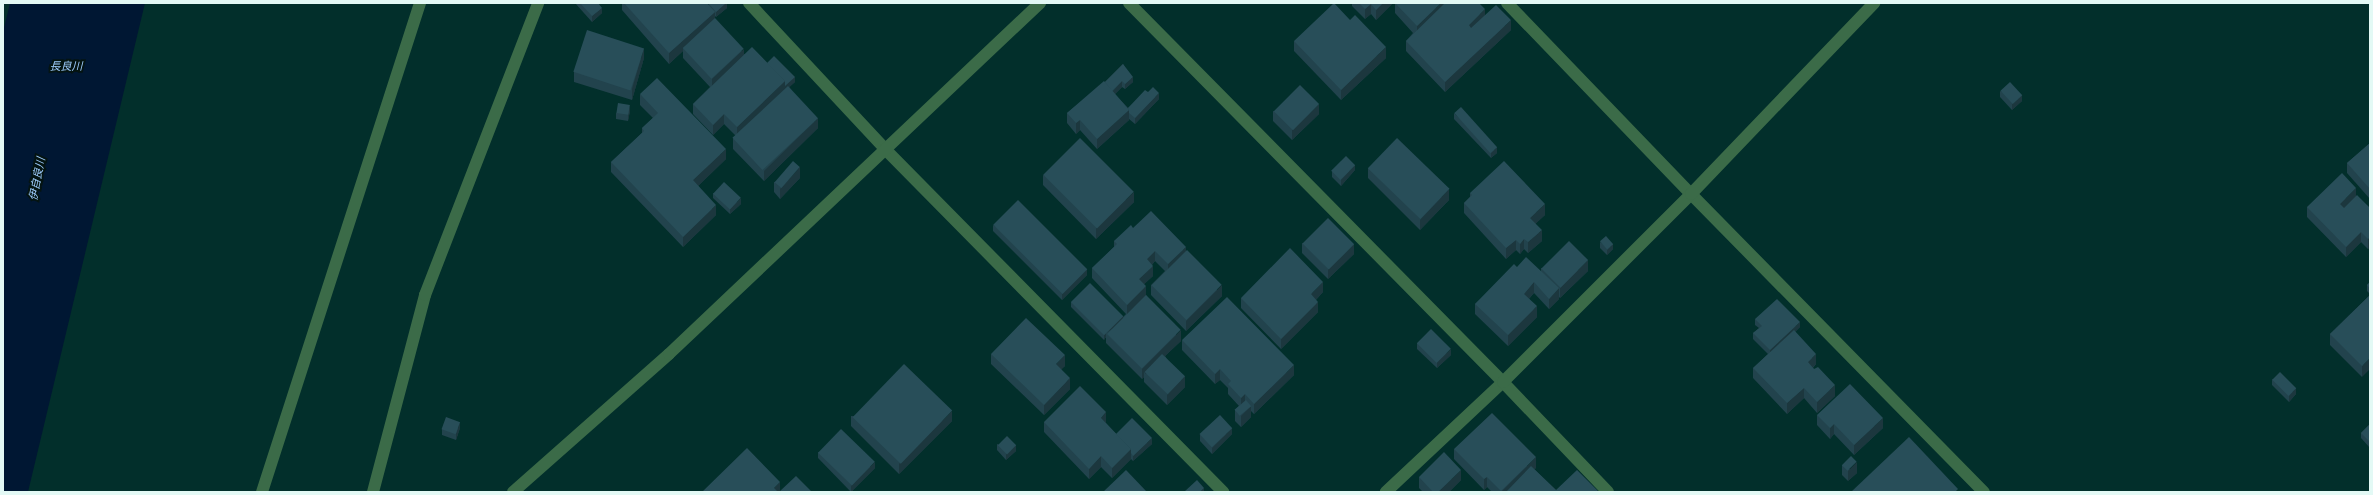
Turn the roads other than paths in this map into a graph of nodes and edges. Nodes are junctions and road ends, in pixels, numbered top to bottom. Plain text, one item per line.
1 (420, 3) edge
2 (538, 3) edge
3 (749, 3) edge
4 (1040, 3) edge
5 (1128, 3) edge
6 (1507, 3) edge
7 (1874, 3) edge
8 (884, 149) junction
9 (1691, 194) junction
10 (1503, 382) junction
11 (262, 492) edge
12 (373, 492) edge
13 (513, 492) edge
14 (1223, 492) edge
15 (1386, 492) edge
16 (1608, 492) edge
17 (1984, 492) edge

1 - 11 street
2 - 12 street
3 - 8 street
4 - 8 street
5 - 10 street
6 - 9 street
7 - 9 street
8 - 13 street
8 - 14 street
9 - 10 street
9 - 17 street
10 - 15 street
10 - 16 street

